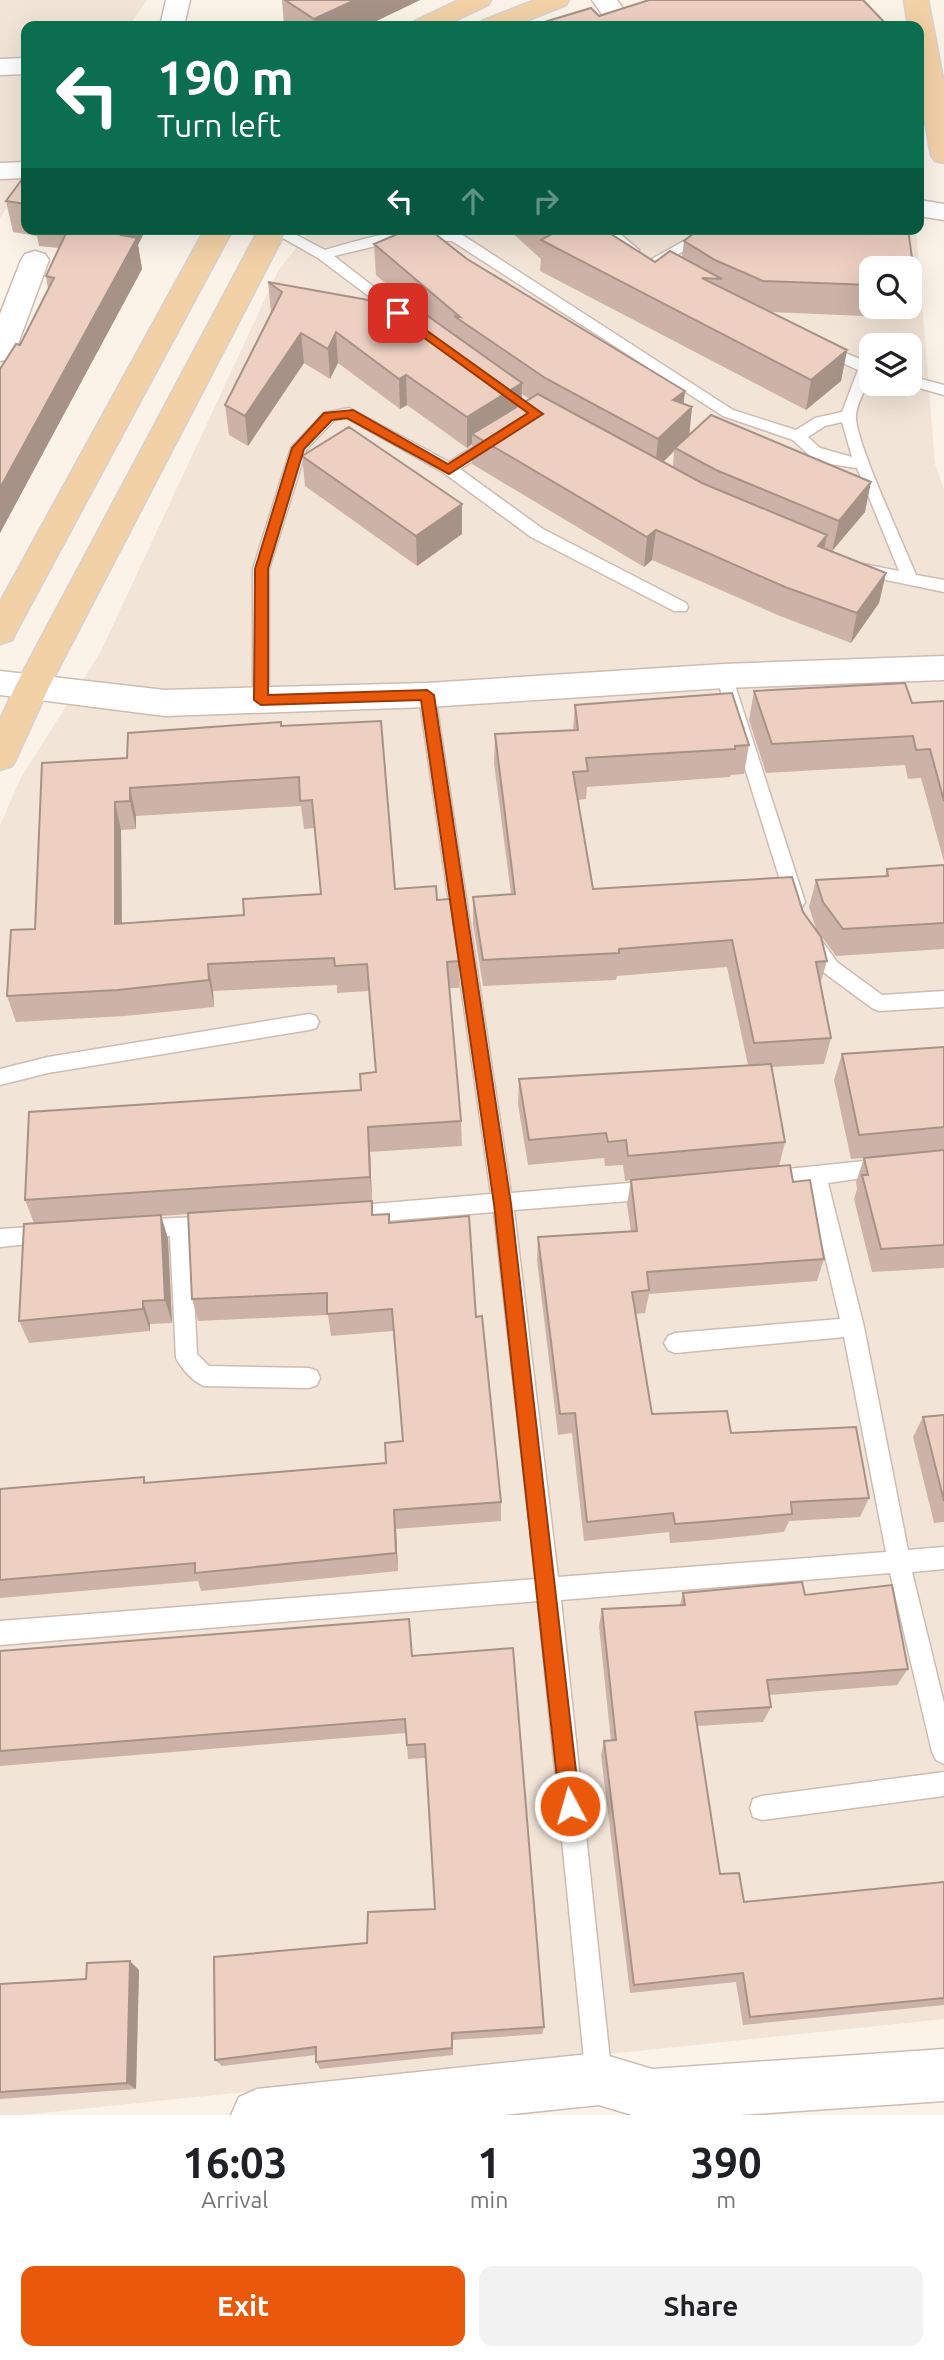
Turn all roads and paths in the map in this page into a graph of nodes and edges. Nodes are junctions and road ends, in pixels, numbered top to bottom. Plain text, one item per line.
1 (177, 0) edge
2 (479, 0) edge
3 (557, 0) edge
4 (604, 0) edge
5 (916, 0) edge
6 (174, 21) edge
7 (435, 21) edge
8 (504, 21) edge
9 (620, 21) edge
10 (920, 21) edge
11 (924, 44) edge
12 (21, 66) edge
13 (0, 67) edge
14 (944, 155) edge
15 (21, 170) edge
16 (0, 171) edge
17 (924, 209) edge
18 (944, 212) edge
19 (216, 235) edge
20 (271, 235) edge
21 (285, 235) edge
22 (400, 235) edge
23 (447, 235) edge
24 (613, 235) edge
25 (707, 235) edge
26 (323, 255) junction
27 (35, 260) dead end
28 (8, 314) edge
29 (416, 327) edge
30 (804, 341) edge
31 (0, 352) edge
32 (859, 365) edge
33 (922, 384) edge
34 (944, 390) edge
35 (859, 391) edge
36 (728, 413) junction
37 (848, 416) junction
38 (715, 425) edge
39 (504, 435) edge
40 (798, 436) junction
41 (864, 464) junction
42 (449, 470) junction
43 (846, 566) edge
44 (910, 579) junction
45 (944, 586) edge
46 (680, 607) dead end
47 (0, 632) edge
48 (944, 668) edge
49 (724, 676) junction
50 (16, 685) edge
51 (427, 695) junction
52 (261, 700) junction
53 (0, 757) edge
54 (944, 999) edge
55 (309, 1022) dead end
56 (0, 1077) edge
57 (906, 1166) edge
58 (816, 1176) junction
59 (748, 1182) edge
60 (680, 1188) edge
61 (503, 1204) junction
62 (328, 1216) edge
63 (234, 1223) edge
64 (180, 1227) junction
65 (125, 1230) edge
66 (69, 1234) edge
67 (0, 1238) edge
68 (853, 1328) junction
69 (674, 1343) dead end
70 (309, 1378) dead end
71 (944, 1558) edge
72 (899, 1563) junction
73 (548, 1587) junction
74 (0, 1633) edge
75 (944, 1752) edge
76 (944, 1784) edge
77 (761, 1808) dead end
78 (944, 2075) edge
79 (599, 2079) junction
80 (653, 2105) edge
81 (257, 2115) edge

1 - 6 street
2 - 7 main road
3 - 8 main road
4 - 9 street
5 - 10 main road
11 - 14 main road
12 - 13 street
15 - 16 street
17 - 18 street
19 - 47 main road
20 - 50 main road
21 - 26 lane
22 - 26 lane
23 - 36 lane
24 - 25 lane
26 - 29 lane
27 - 28 street
28 - 31 street
30 - 32 lane
33 - 34 lane
35 - 37 lane
36 - 38 lane
36 - 40 lane
37 - 40 lane
37 - 41 lane
39 - 42 lane
40 - 41 lane
41 - 44 lane
42 - 46 lane
42 - 52 lane
43 - 44 lane
44 - 45 lane
48 - 49 street
49 - 51 street
49 - 54 lane
50 - 52 street
50 - 53 main road
51 - 52 street
51 - 61 lane
55 - 56 lane
57 - 58 lane
58 - 59 lane
58 - 68 lane
60 - 61 lane
61 - 62 lane
61 - 73 lane
63 - 64 lane
64 - 65 lane
64 - 70 lane
66 - 67 lane
68 - 69 lane
68 - 72 lane
71 - 72 lane
72 - 73 lane
72 - 75 lane
73 - 74 lane
73 - 79 lane
76 - 77 lane
78 - 80 street
79 - 80 street
79 - 81 street

